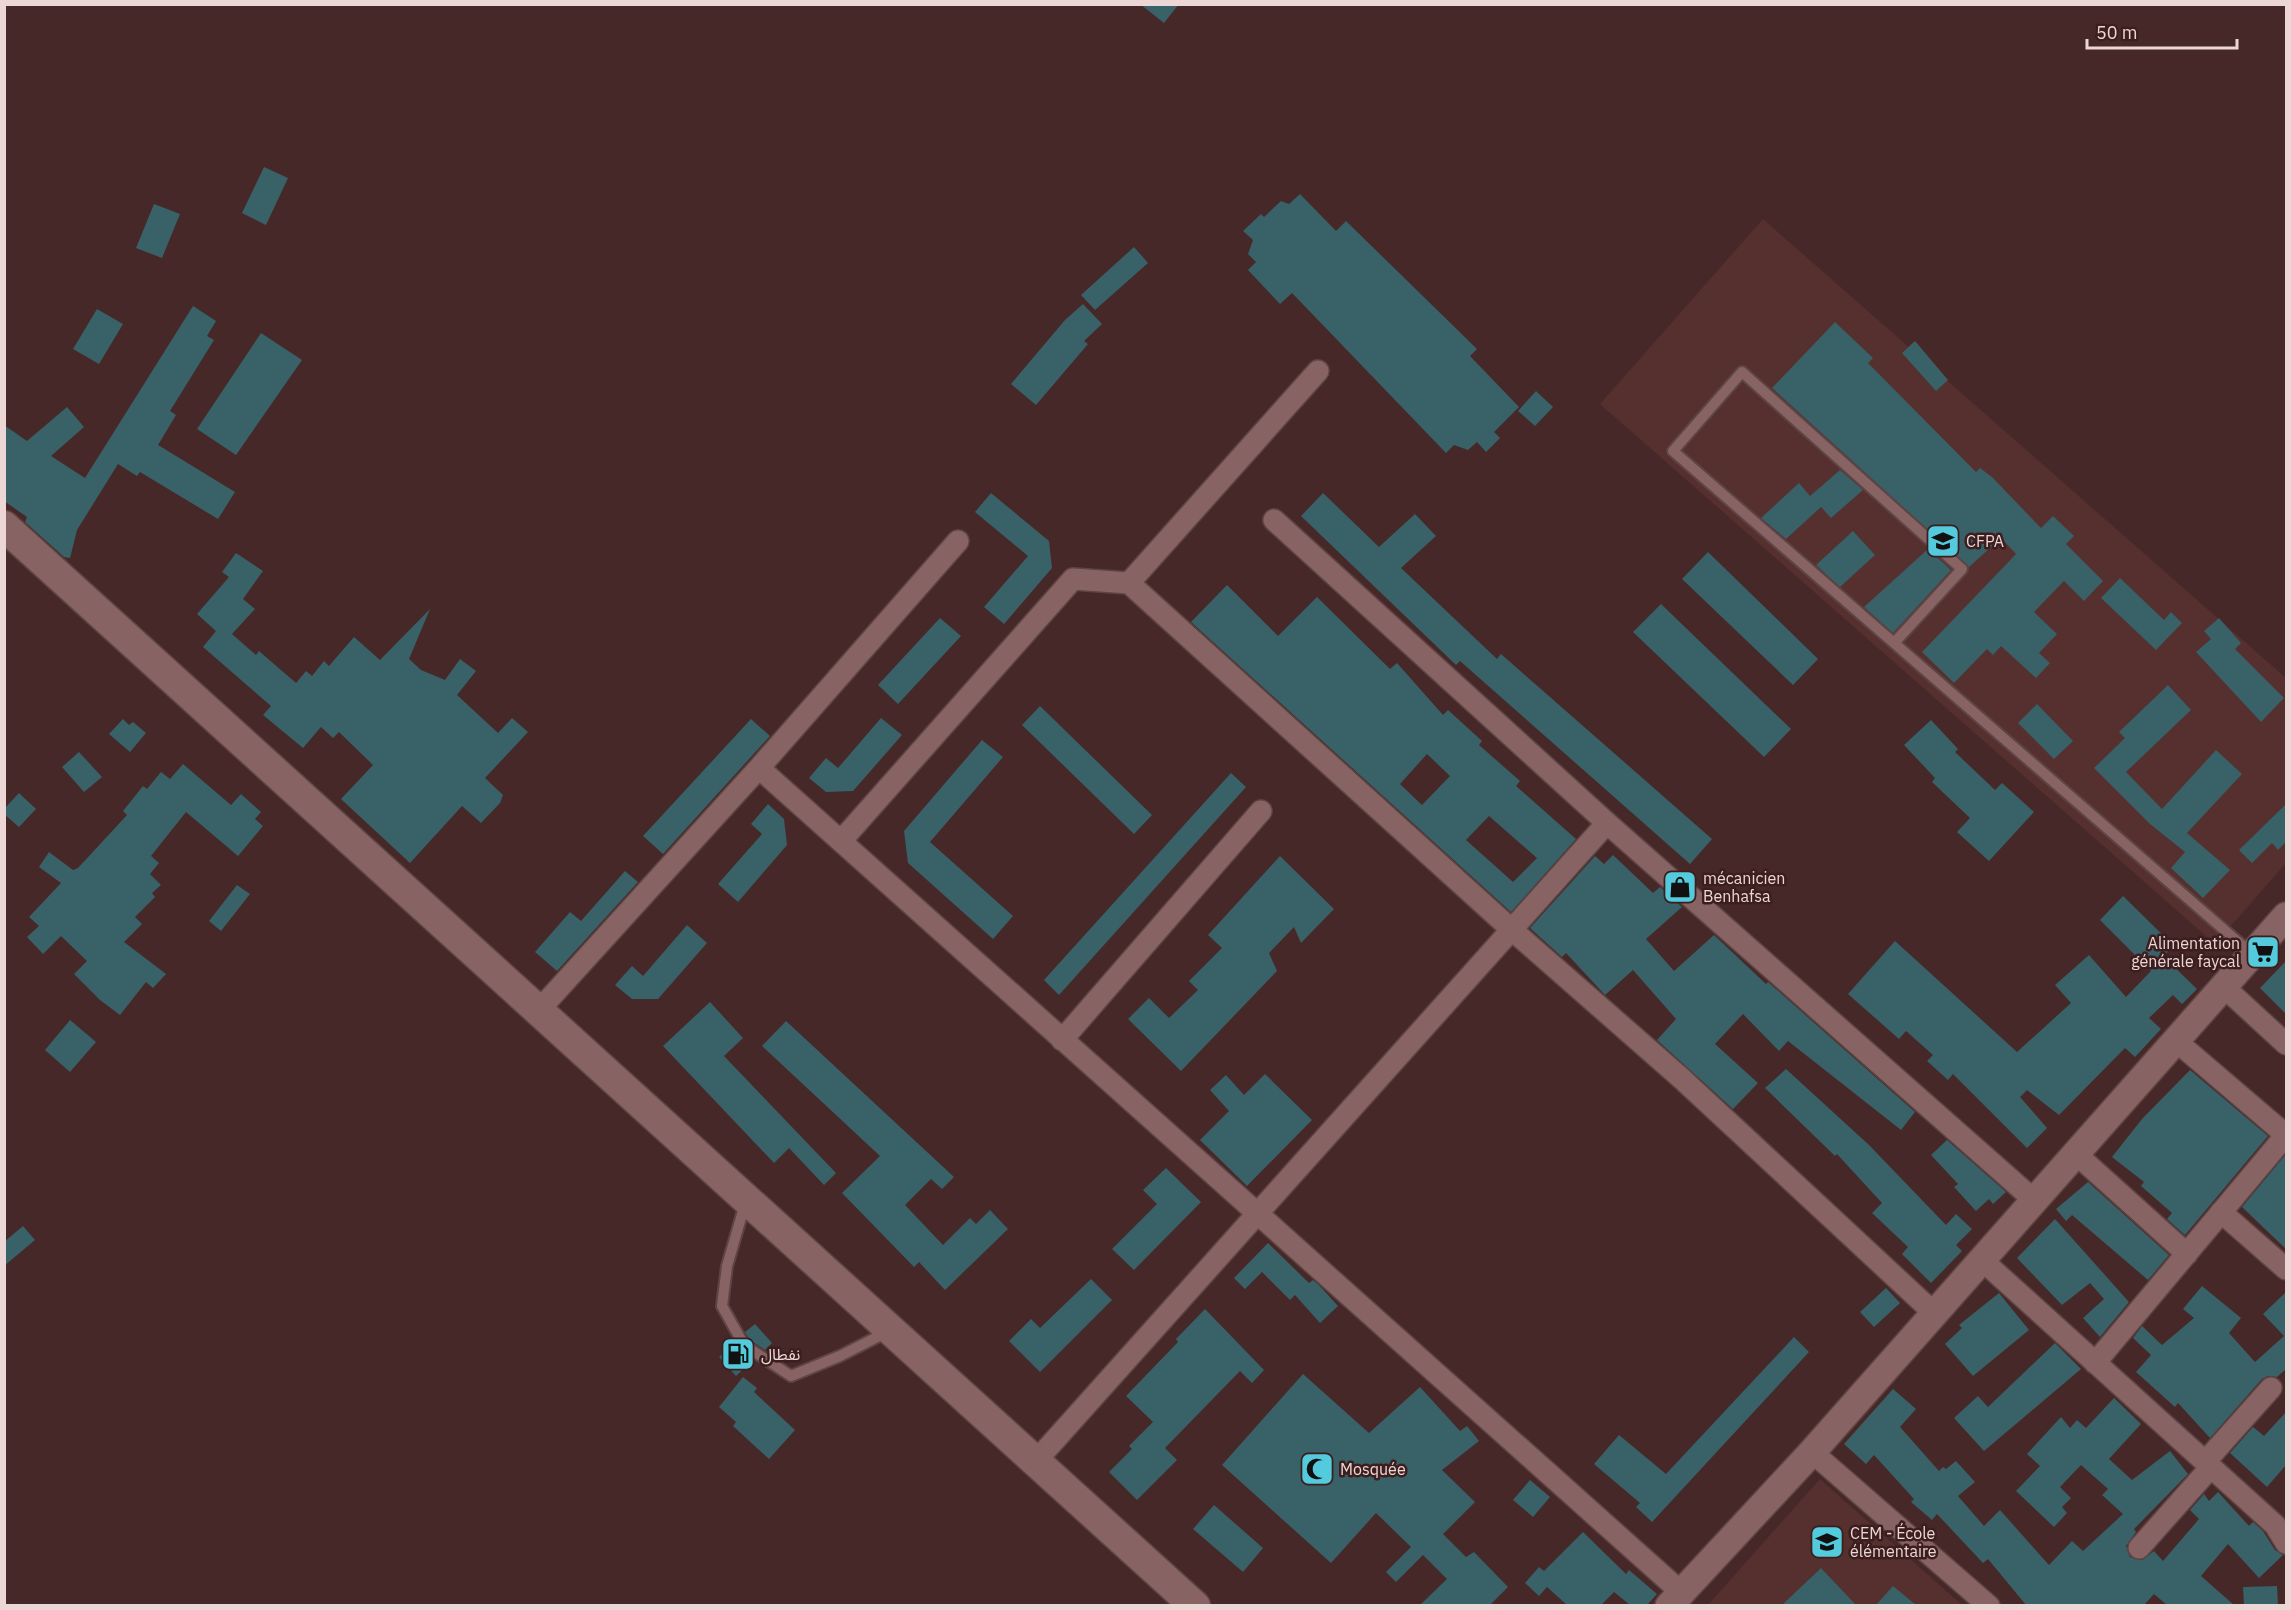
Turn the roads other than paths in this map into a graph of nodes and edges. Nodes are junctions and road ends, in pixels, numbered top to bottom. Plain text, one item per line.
1 (1318, 371) dead end
2 (1274, 520) dead end
3 (4, 526) edge
4 (958, 541) dead end
5 (1130, 583) junction
6 (1894, 643) junction
7 (759, 768) junction
8 (1261, 811) dead end
9 (1607, 823) junction
10 (842, 841) junction
11 (2286, 916) edge
12 (1511, 929) junction
13 (2253, 954) junction
14 (2224, 987) junction
15 (540, 1009) junction
16 (1062, 1040) junction
17 (2176, 1041) junction
18 (2286, 1044) edge
19 (2286, 1135) edge
20 (2076, 1154) junction
21 (747, 1198) junction
22 (2035, 1201) junction
23 (2221, 1212) junction
24 (1257, 1214) junction
25 (2187, 1254) junction
26 (1982, 1260) junction
27 (2286, 1269) edge
28 (1935, 1314) junction
29 (891, 1329) junction
30 (2095, 1363) junction
31 (2271, 1388) dead end
32 (1812, 1452) junction
33 (1036, 1461) junction
34 (2208, 1464) junction
35 (2286, 1543) edge
36 (2139, 1548) dead end
37 (1675, 1599) edge
38 (1195, 1605) edge
39 (1989, 1605) edge

1 - 5 street
2 - 9 street
3 - 15 main road
4 - 7 street
5 - 10 street
5 - 12 street
6 - 6 lane
6 - 13 lane
7 - 10 street
7 - 15 street
8 - 16 street
9 - 12 street
9 - 22 street
10 - 16 street
11 - 13 street
12 - 24 street
12 - 28 street
13 - 14 street
14 - 17 street
14 - 18 street
15 - 21 main road
16 - 24 street
17 - 19 street
17 - 20 street
19 - 23 street
20 - 22 street
20 - 25 street
21 - 29 main road
21 - 29 lane
22 - 26 street
23 - 25 street
23 - 27 street
24 - 33 street
24 - 37 street
25 - 30 street
26 - 28 street
26 - 30 street
28 - 32 street
29 - 33 main road
30 - 34 street
31 - 34 street
32 - 37 street
32 - 39 street
33 - 38 main road
34 - 35 street
34 - 36 street

